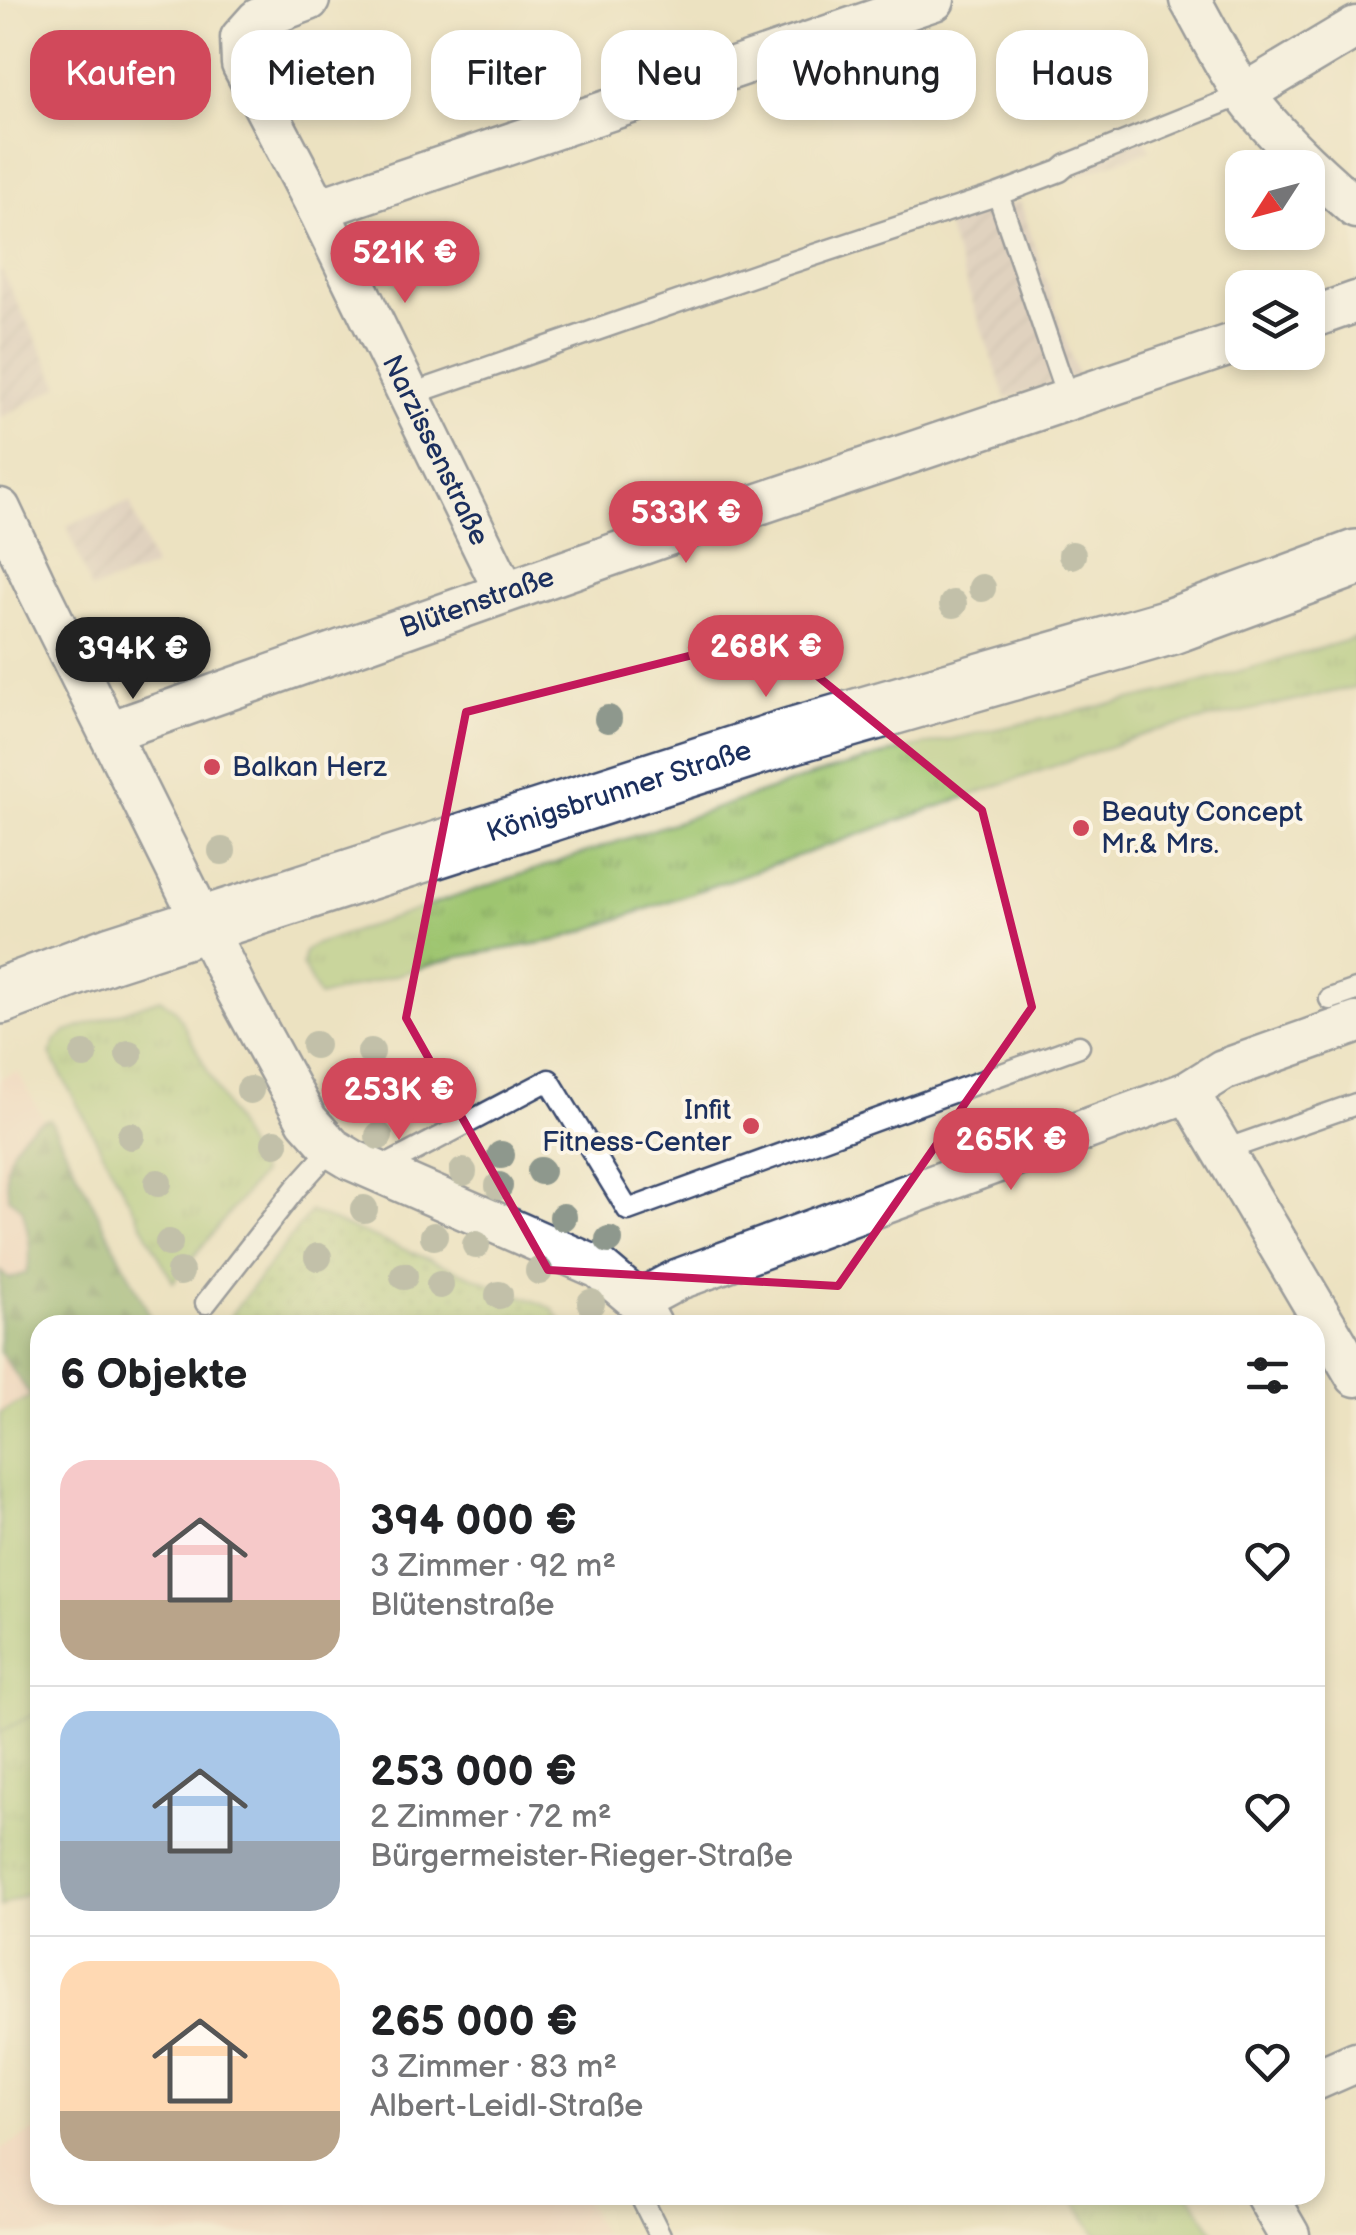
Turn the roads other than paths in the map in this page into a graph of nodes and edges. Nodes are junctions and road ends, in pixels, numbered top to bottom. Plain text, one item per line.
1 (309, 0) edge
2 (934, 0) edge
3 (1190, 0) edge
4 (1356, 27) edge
5 (1244, 94) junction
6 (1001, 203) dead end
7 (1356, 208) edge
8 (318, 209) junction
9 (1356, 302) edge
10 (1325, 312) edge
11 (1225, 347) edge
12 (409, 395) junction
13 (1068, 399) junction
14 (0, 509) edge
15 (1356, 558) edge
16 (14, 576) edge
17 (505, 592) junction
18 (110, 732) junction
19 (205, 924) junction
20 (1356, 990) edge
21 (0, 996) edge
22 (1343, 1010) edge
23 (1079, 1046) dead end
24 (1188, 1092) junction
25 (1356, 1104) edge
26 (332, 1148) junction
27 (1222, 1152) junction
28 (376, 1172) junction
29 (206, 1303) dead end
30 (645, 1313) edge
31 (1325, 1315) edge
32 (1325, 1315) edge
33 (1350, 1355) edge
34 (1356, 2062) edge
35 (1325, 2076) edge
36 (645, 2205) edge
37 (1272, 2205) edge
38 (660, 2235) edge
39 (1288, 2235) edge

1 - 8 street, Narzissenstraße
2 - 8 street
3 - 5 street
4 - 5 street
5 - 7 street
5 - 12 lane
6 - 13 lane
8 - 12 street, Narzissenstraße
9 - 10 street
11 - 13 street, Blütenstraße
12 - 17 street, Narzissenstraße
13 - 17 street, Blütenstraße
14 - 16 street
15 - 19 main road, Königsbrunner Straße
16 - 18 street
17 - 18 street, Blütenstraße
18 - 19 street
19 - 21 main road, Königsbrunner Straße
19 - 26 street
20 - 22 lane
22 - 24 street
23 - 28 lane
24 - 27 street
24 - 30 street
25 - 27 lane
26 - 28 street
26 - 29 lane
27 - 32 street
28 - 30 street
31 - 33 street
34 - 35 street
36 - 38 lane
37 - 39 street

